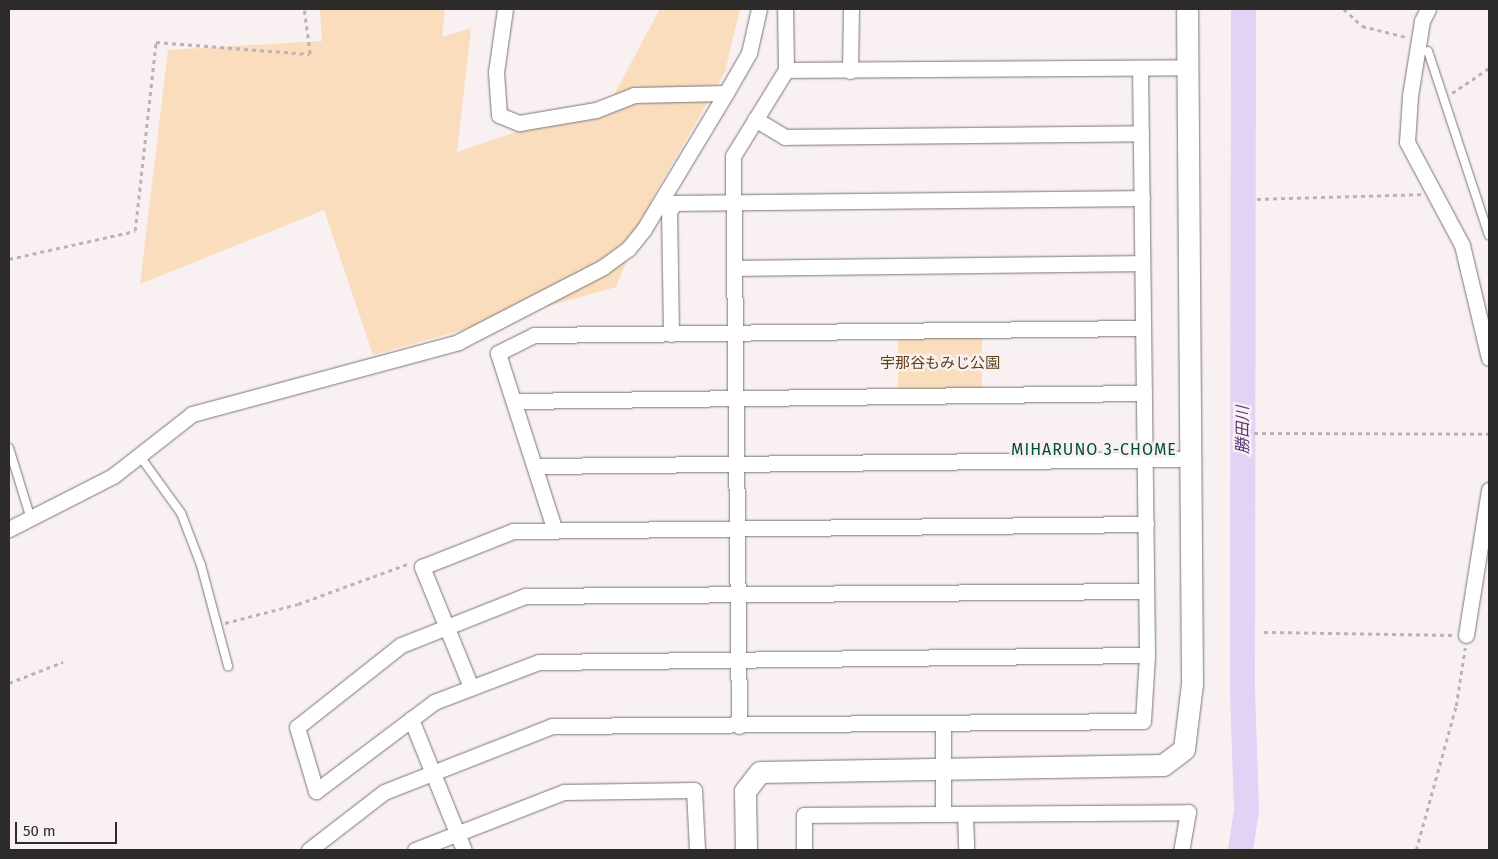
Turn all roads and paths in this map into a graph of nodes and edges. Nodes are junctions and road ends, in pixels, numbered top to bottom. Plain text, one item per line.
1 (304, 9) edge
2 (505, 9) edge
3 (759, 9) edge
4 (785, 9) edge
5 (851, 9) edge
6 (1187, 9) edge
7 (1344, 9) edge
8 (1428, 9) edge
9 (1424, 46) junction
10 (1186, 67) junction
11 (1140, 68) junction
12 (1489, 68) edge
13 (786, 70) junction
14 (850, 71) junction
15 (726, 93) junction
16 (1444, 98) junction
17 (755, 119) junction
18 (1141, 133) junction
19 (1432, 194) junction
20 (1142, 198) junction
21 (1257, 199) dead end
22 (734, 202) junction
23 (1489, 235) edge
24 (9, 259) edge
25 (1142, 263) junction
26 (735, 268) junction
27 (1143, 328) junction
28 (671, 334) junction
29 (736, 334) junction
30 (1489, 358) edge
31 (1144, 394) junction
32 (736, 399) junction
33 (514, 401) junction
34 (1254, 433) dead end
35 (1489, 434) edge
36 (9, 448) edge
37 (139, 455) junction
38 (1190, 459) junction
39 (1145, 460) junction
40 (737, 464) junction
41 (535, 466) junction
42 (1489, 490) edge
43 (31, 519) junction
44 (1146, 524) junction
45 (9, 528) edge
46 (738, 529) junction
47 (554, 531) junction
48 (422, 567) junction
49 (1146, 591) junction
50 (738, 595) junction
51 (217, 625) junction
52 (447, 627) junction
53 (1264, 632) dead end
54 (1466, 635) junction
55 (1147, 655) junction
56 (739, 660) junction
57 (63, 662) dead end
58 (228, 666) dead end
59 (9, 683) edge
60 (471, 687) junction
61 (411, 719) junction
62 (943, 724) junction
63 (739, 726) junction
64 (943, 769) junction
65 (434, 773) junction
66 (943, 814) junction
67 (965, 814) junction
68 (458, 834) junction
69 (309, 850) edge
70 (415, 850) edge
71 (464, 850) edge
72 (697, 850) edge
73 (746, 850) edge
74 (804, 850) edge
75 (966, 850) edge
76 (1181, 850) edge
77 (1416, 850) edge

1 - 24 path
2 - 15 street
3 - 15 street
4 - 13 street
5 - 14 street
6 - 10 street
7 - 9 path
8 - 9 street
9 - 16 lane
9 - 19 street
10 - 11 street
10 - 38 street
11 - 14 street
11 - 18 street
12 - 16 path
13 - 14 street
13 - 17 street
15 - 37 street
16 - 23 lane
17 - 18 street
17 - 22 street
18 - 20 street
19 - 21 path
19 - 30 street
20 - 22 street
20 - 25 street
22 - 26 street
22 - 28 street
25 - 26 street
25 - 27 street
26 - 29 street
27 - 29 street
27 - 31 street
28 - 29 street
28 - 33 street
29 - 32 street
31 - 32 street
31 - 39 street
32 - 33 street
32 - 40 street
33 - 41 street
34 - 35 path
36 - 43 lane
37 - 43 street
37 - 51 lane
38 - 39 street
38 - 64 street
39 - 40 street
39 - 44 street
40 - 41 street
40 - 46 street
41 - 47 street
42 - 54 street
43 - 45 street
44 - 46 street
44 - 49 street
46 - 47 street
46 - 50 street
47 - 48 street
48 - 51 path
48 - 52 street
49 - 50 street
49 - 55 street
50 - 52 street
50 - 56 street
51 - 58 lane
52 - 60 street
52 - 61 street
53 - 54 path
54 - 77 path
55 - 56 street
55 - 62 street
56 - 60 street
56 - 63 street
57 - 59 path
60 - 61 street
61 - 65 street
62 - 63 street
62 - 64 street
63 - 65 street
64 - 66 street
64 - 73 street
65 - 68 street
65 - 69 street
66 - 67 street
66 - 74 street
67 - 75 street
67 - 76 street
68 - 70 street
68 - 71 street
68 - 72 street

